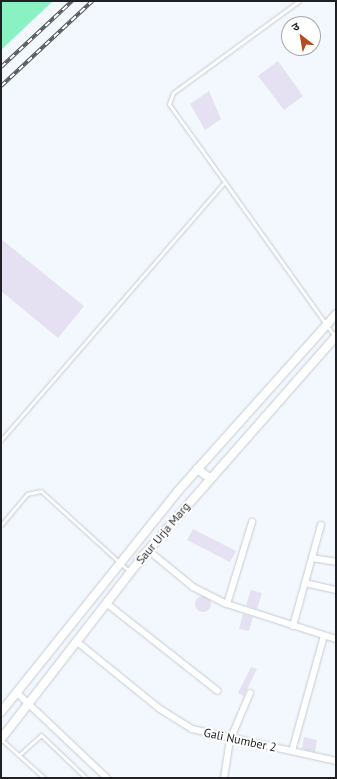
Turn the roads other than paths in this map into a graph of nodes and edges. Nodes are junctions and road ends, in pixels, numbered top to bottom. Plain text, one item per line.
1 (299, 1) edge
2 (223, 184) junction
3 (336, 314) edge
4 (326, 325) junction
5 (336, 337) edge
6 (1, 440) edge
7 (197, 469) junction
8 (210, 478) junction
9 (252, 522) dead end
10 (1, 525) edge
11 (321, 525) dead end
12 (148, 550) junction
13 (312, 558) junction
14 (336, 562) edge
15 (118, 563) junction
16 (130, 572) junction
17 (305, 583) junction
18 (336, 590) edge
19 (106, 603) junction
20 (227, 604) junction
21 (292, 626) junction
22 (324, 636) junction
23 (336, 639) edge
24 (76, 641) junction
25 (16, 692) junction
26 (218, 692) dead end
27 (250, 692) dead end
28 (28, 704) junction
29 (1, 712) edge
30 (1, 739) edge
31 (230, 740) junction
32 (292, 751) junction
33 (19, 755) junction
34 (336, 761) edge
35 (44, 778) edge
36 (86, 778) edge
37 (107, 778) edge
38 (224, 778) edge

1 - 2 lane
2 - 4 lane
2 - 6 lane
3 - 4 street, Saur Urja Marg
4 - 5 lane
4 - 7 street, Saur Urja Marg
5 - 8 street, Saur Urja Marg
7 - 8 street
7 - 15 street, Saur Urja Marg
8 - 12 street, Saur Urja Marg
9 - 20 street
10 - 15 lane
11 - 13 street
12 - 16 street, Saur Urja Marg
12 - 20 street
13 - 14 street
13 - 17 street
15 - 16 lane
15 - 25 street, Saur Urja Marg
16 - 19 street, Saur Urja Marg
17 - 18 street
17 - 21 street
19 - 24 street, Saur Urja Marg
19 - 26 street
20 - 21 street
21 - 22 street
22 - 23 street
22 - 32 street
24 - 28 street, Saur Urja Marg
24 - 31 street, Gali Number 2
25 - 28 street
25 - 29 street, Saur Urja Marg
27 - 31 street
28 - 30 street, Saur Urja Marg
28 - 37 street
30 - 33 lane
31 - 32 street, Gali Number 2
31 - 38 street
32 - 34 street, Gali Number 2
33 - 35 lane
33 - 36 lane

